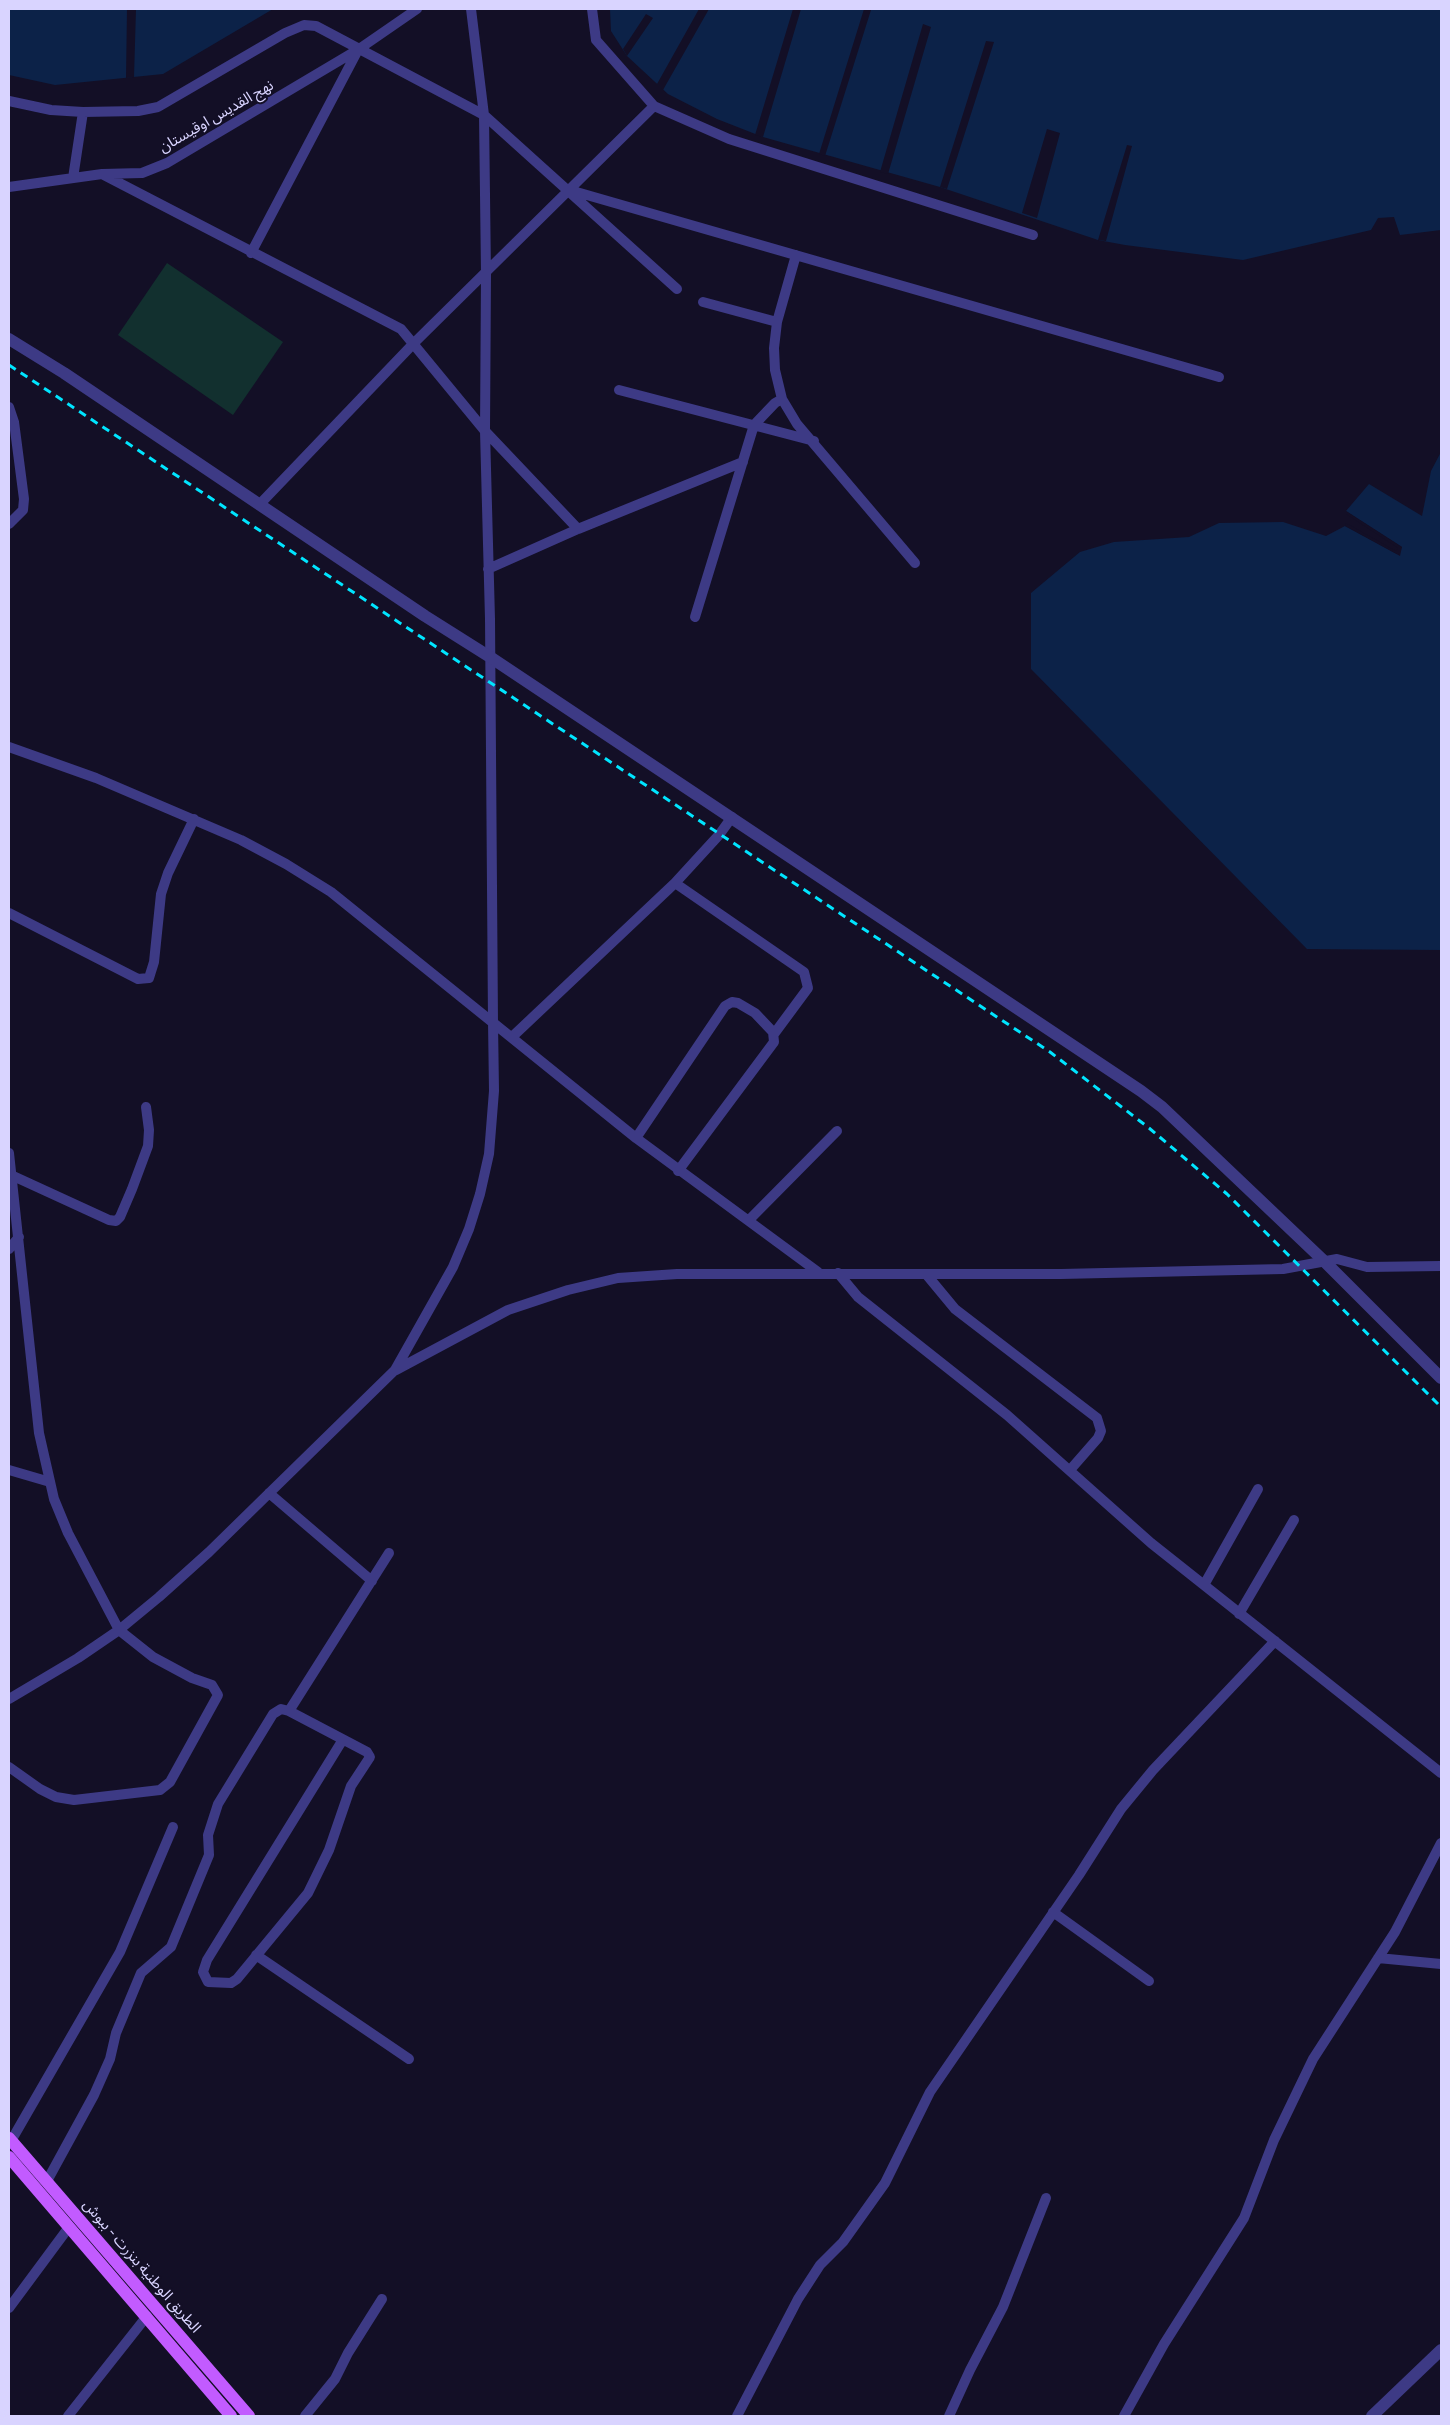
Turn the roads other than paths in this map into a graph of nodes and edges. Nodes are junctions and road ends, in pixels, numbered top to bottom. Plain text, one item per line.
1 (416, 9) edge
2 (471, 9) edge
3 (592, 9) edge
4 (359, 49) junction
5 (9, 101) edge
6 (654, 106) junction
7 (83, 112) junction
8 (484, 115) junction
9 (102, 174) junction
10 (73, 178) junction
11 (9, 187) edge
12 (570, 190) junction
13 (1033, 235) dead end
14 (252, 253) junction
15 (796, 255) junction
16 (486, 274) junction
17 (677, 289) dead end
18 (702, 302) dead end
19 (778, 322) junction
20 (9, 339) edge
21 (414, 343) junction
22 (1219, 377) dead end
23 (619, 390) dead end
24 (782, 399) junction
25 (9, 406) edge
26 (754, 425) junction
27 (485, 431) junction
28 (814, 442) junction
29 (743, 462) junction
30 (259, 505) junction
31 (9, 524) edge
32 (578, 529) junction
33 (915, 563) dead end
34 (488, 569) junction
35 (695, 617) dead end
36 (490, 656) junction
37 (9, 747) edge
38 (732, 817) junction
39 (194, 819) junction
40 (675, 884) junction
41 (9, 913) edge
42 (493, 1022) junction
43 (774, 1034) junction
44 (512, 1037) junction
45 (146, 1107) dead end
46 (837, 1131) dead end
47 (636, 1138) junction
48 (9, 1153) edge
49 (678, 1170) junction
50 (11, 1175) junction
51 (749, 1220) junction
52 (19, 1237) junction
53 (9, 1249) edge
54 (1324, 1261) junction
55 (1441, 1266) edge
56 (818, 1272) junction
57 (838, 1273) junction
58 (926, 1274) junction
59 (396, 1370) junction
60 (1441, 1378) edge
61 (9, 1470) edge
62 (1070, 1470) junction
63 (50, 1482) junction
64 (1258, 1489) dead end
65 (269, 1493) junction
66 (1294, 1520) dead end
67 (389, 1552) dead end
68 (372, 1582) junction
69 (1204, 1585) junction
70 (1239, 1614) junction
71 (119, 1630) junction
72 (1274, 1641) junction
73 (9, 1699) edge
74 (289, 1710) junction
75 (342, 1741) junction
76 (9, 1767) edge
77 (1441, 1772) edge
78 (173, 1827) dead end
79 (1441, 1843) edge
80 (1053, 1912) junction
81 (256, 1955) junction
82 (1378, 1958) junction
83 (1441, 1964) edge
84 (1149, 1981) dead end
85 (409, 2059) dead end
86 (10, 2139) edge
87 (9, 2157) edge
88 (47, 2181) junction
89 (1046, 2198) dead end
90 (69, 2226) junction
91 (382, 2299) dead end
92 (9, 2308) edge
93 (147, 2316) junction
94 (1441, 2350) edge
95 (68, 2416) edge
96 (232, 2416) edge
97 (249, 2416) edge
98 (305, 2416) edge
99 (737, 2416) edge
100 (949, 2416) edge
101 (1124, 2416) edge
102 (1372, 2416) edge

1 - 4 street, نهج القديس اوقيستان
2 - 8 street
3 - 6 street
4 - 7 street
4 - 8 street
4 - 9 street, نهج القديس اوقيستان
4 - 14 street
5 - 7 street
6 - 12 street
6 - 13 street
7 - 10 street
8 - 12 street
8 - 16 street
9 - 10 street, نهج القديس اوقيستان
9 - 14 street
10 - 11 street, نهج القديس اوقيستان
12 - 15 street
12 - 16 street
12 - 17 street
14 - 21 street
15 - 19 street
15 - 22 street
16 - 21 street
16 - 27 street
18 - 19 street
19 - 24 street
20 - 30 street
21 - 27 street
21 - 30 street
23 - 26 street
24 - 26 street
24 - 28 street
25 - 31 street
26 - 28 street
26 - 29 street
27 - 32 street
27 - 34 street
28 - 33 street
29 - 32 street
29 - 35 street
30 - 36 street
32 - 34 street
34 - 36 street
36 - 38 street
36 - 42 street
37 - 39 street
38 - 40 street
38 - 54 street
39 - 41 street
39 - 42 street
40 - 43 street
40 - 44 street
42 - 44 street
42 - 59 street
43 - 47 street
43 - 49 street
44 - 47 street
45 - 50 street
46 - 51 street
47 - 49 street
48 - 50 street
49 - 51 street
50 - 52 street
51 - 56 street
52 - 53 street
52 - 63 street
54 - 55 street
54 - 58 street
54 - 60 street
56 - 57 street
56 - 59 street
57 - 58 street
57 - 62 street
58 - 62 street
59 - 65 street
61 - 63 street
62 - 69 street
63 - 71 street
64 - 69 street
65 - 68 street
65 - 71 street
66 - 70 street
67 - 68 street
68 - 74 street
69 - 70 street
70 - 72 street
71 - 73 street
71 - 76 street
72 - 77 street
72 - 80 street
74 - 75 street
74 - 88 street
75 - 81 street
75 - 81 street
78 - 86 street
79 - 82 street
80 - 84 street
80 - 99 street
81 - 85 street
82 - 83 street
82 - 101 street
86 - 88 main road, الطريق الوطنية بنزرت - ببوش
87 - 90 main road, الطريق الوطنية بنزرت - ببوش
88 - 97 main road, الطريق الوطنية بنزرت - ببوش
89 - 100 street
90 - 92 street
90 - 93 main road, الطريق الوطنية بنزرت - ببوش
91 - 98 street
93 - 95 street
93 - 96 main road, الطريق الوطنية بنزرت - ببوش
94 - 102 street

